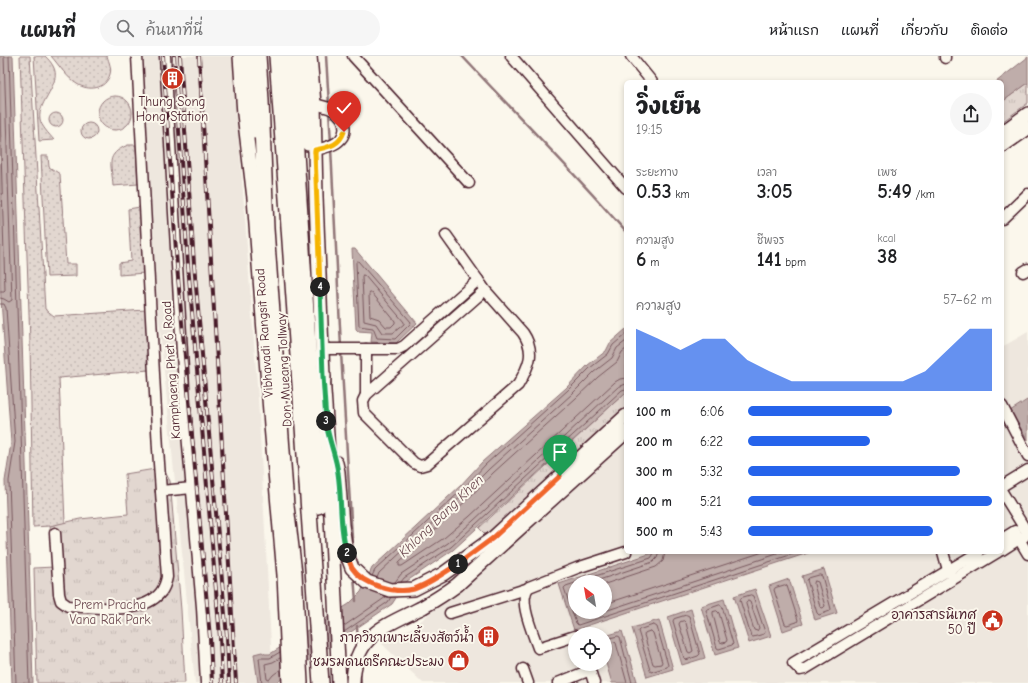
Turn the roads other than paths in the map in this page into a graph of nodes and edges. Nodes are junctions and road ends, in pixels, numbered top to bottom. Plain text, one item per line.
1 (137, 56) edge
2 (165, 56) edge
3 (240, 56) edge
4 (249, 56) edge
5 (258, 56) edge
6 (264, 56) edge
7 (277, 56) edge
8 (290, 56) edge
9 (299, 56) edge
10 (310, 56) edge
11 (353, 56) edge
12 (511, 56) edge
13 (631, 56) edge
14 (650, 80) edge
15 (318, 107) junction
16 (1028, 114) edge
17 (1028, 128) edge
18 (1004, 132) edge
19 (1004, 145) edge
20 (315, 150) junction
21 (469, 184) dead end
22 (624, 186) edge
23 (1028, 194) edge
24 (316, 197) junction
25 (254, 198) junction
26 (1004, 217) edge
27 (446, 235) dead end
28 (478, 280) junction
29 (485, 290) junction
30 (328, 349) junction
31 (366, 349) junction
32 (323, 376) junction
33 (366, 395) junction
34 (1004, 410) edge
35 (624, 418) edge
36 (271, 425) junction
37 (624, 434) edge
38 (327, 435) junction
39 (1028, 456) edge
40 (1028, 470) edge
41 (317, 482) junction
42 (1004, 485) edge
43 (192, 488) junction
44 (161, 491) junction
45 (1004, 496) edge
46 (286, 506) junction
47 (55, 532) dead end
48 (1025, 536) edge
49 (1004, 538) edge
50 (1004, 549) edge
51 (624, 553) edge
52 (944, 554) edge
53 (976, 554) edge
54 (995, 554) edge
55 (1028, 554) edge
56 (948, 570) junction
57 (954, 579) junction
58 (526, 589) junction
59 (330, 610) junction
60 (450, 614) dead end
61 (292, 635) junction
62 (568, 638) edge
63 (333, 661) junction
64 (524, 668) dead end
65 (581, 671) edge
66 (590, 671) edge
67 (206, 683) edge
68 (289, 683) edge
69 (300, 683) edge
70 (307, 683) edge
71 (320, 683) edge
72 (328, 683) edge
73 (340, 683) edge
74 (353, 683) edge
75 (528, 683) edge
76 (558, 683) edge
77 (594, 683) edge

1 - 44 street
2 - 43 street, Kamphaeng Phet 6 Road
3 - 25 main road, Vibhavadi Rangsit Road
4 - 25 main road
5 - 46 highway, Vibhavadi Rangsit Road
6 - 70 highway, Don Mueang Tollway
7 - 71 highway, Don Mueang Tollway
8 - 41 highway
9 - 15 main road
10 - 15 main road
11 - 21 street
12 - 22 street
13 - 14 street
15 - 20 main road
15 - 20 street
15 - 24 main road
16 - 18 main road
17 - 19 main road
20 - 24 main road
23 - 26 street
24 - 30 main road
25 - 36 main road, Vibhavadi Rangsit Road
27 - 28 street
28 - 29 street
28 - 31 street
29 - 33 street
29 - 33 street
30 - 31 street
30 - 32 main road
31 - 33 street
32 - 38 main road
32 - 41 highway
34 - 39 street
35 - 38 main road
36 - 46 highway
36 - 61 main road, Vibhavadi Rangsit Road
37 - 74 main road
38 - 59 main road
40 - 42 street
41 - 59 highway
43 - 44 street
43 - 67 street, Kamphaeng Phet 6 Road
44 - 47 street
45 - 48 street
46 - 61 highway, Vibhavadi Rangsit Road
48 - 49 street
48 - 50 street
48 - 55 street
51 - 58 street
52 - 56 street
53 - 56 street
54 - 57 street
56 - 57 street
56 - 57 street
58 - 60 street
58 - 62 street
59 - 63 highway
61 - 68 main road, Vibhavadi Rangsit Road
61 - 69 highway, Vibhavadi Rangsit Road
63 - 72 highway
63 - 73 main road
64 - 75 street
65 - 76 street
66 - 77 street

